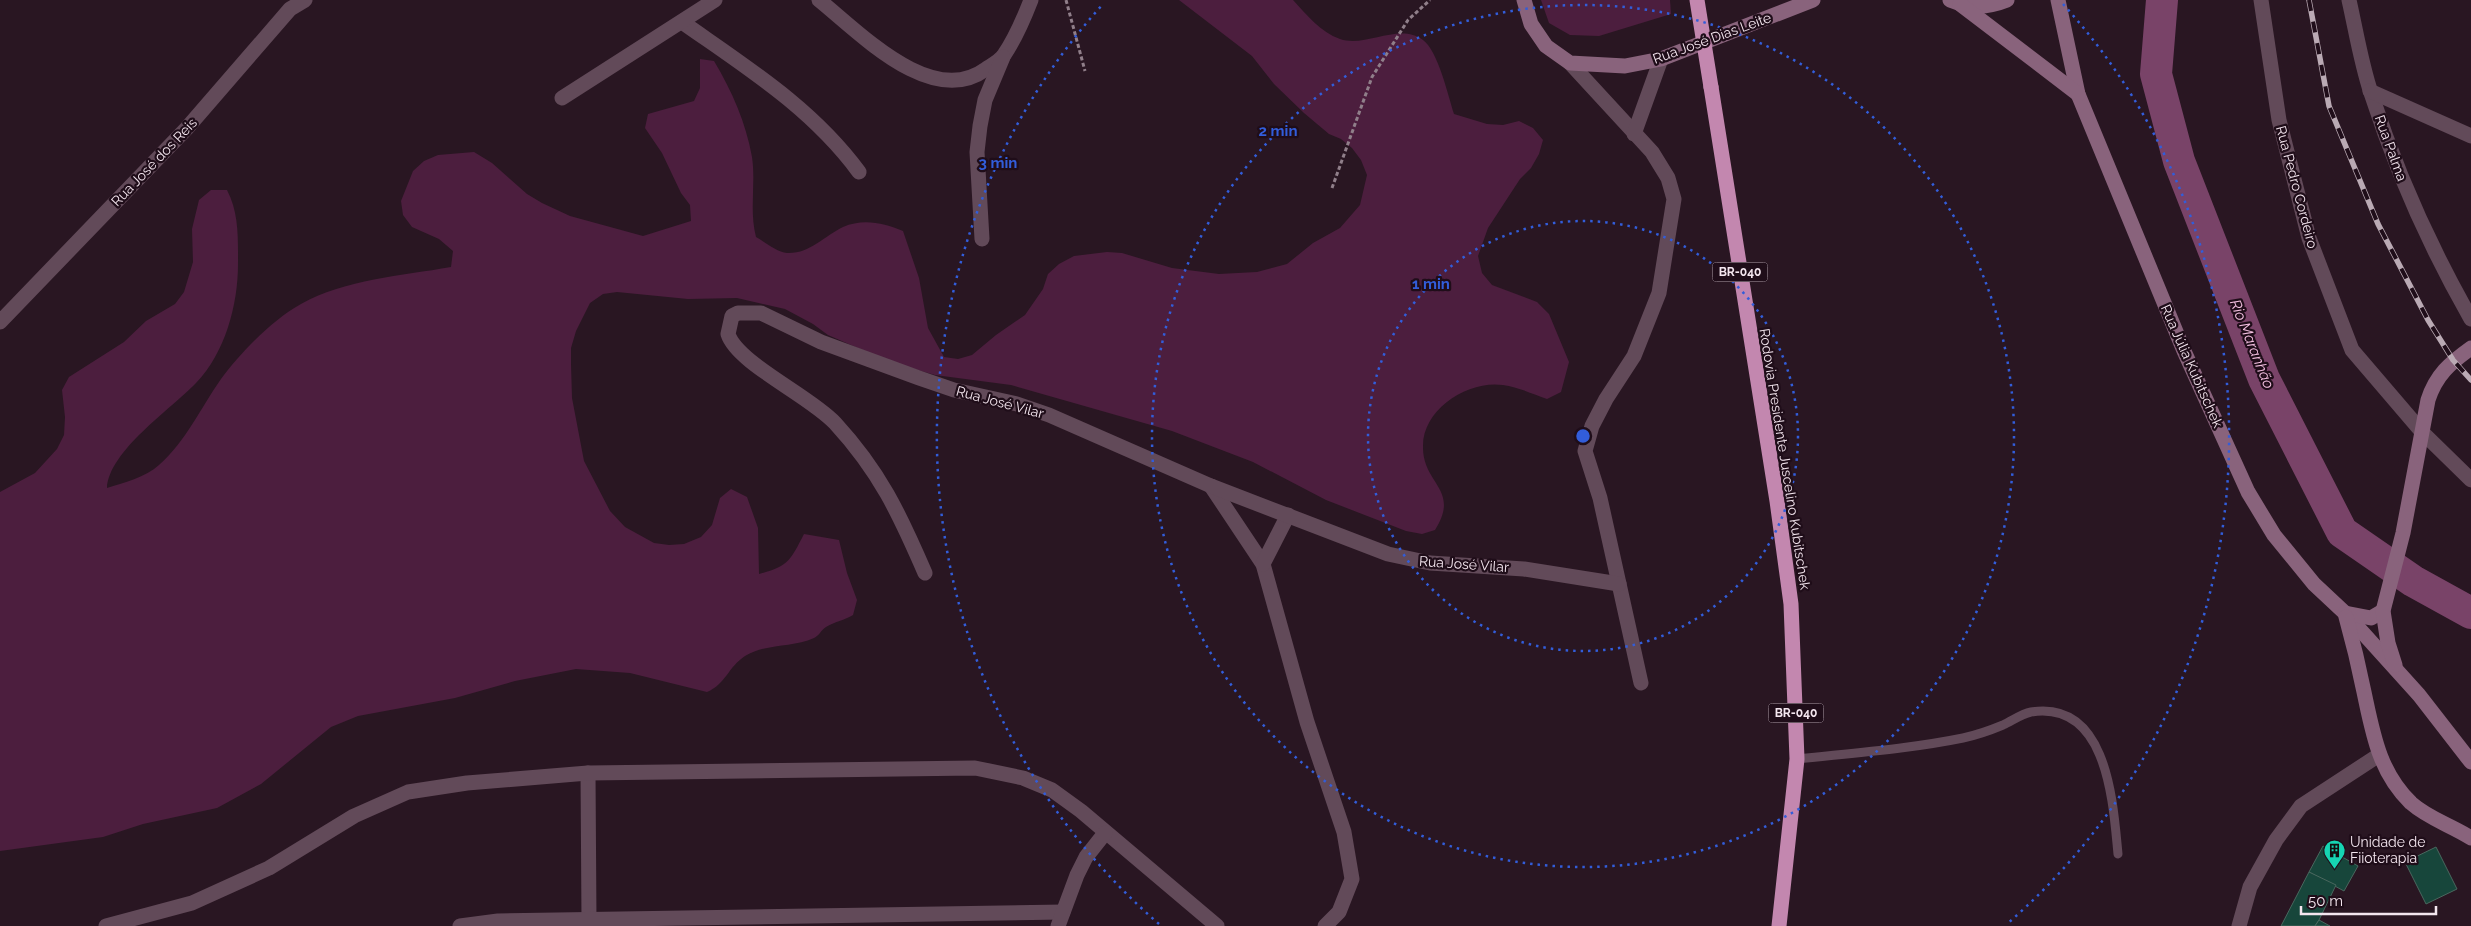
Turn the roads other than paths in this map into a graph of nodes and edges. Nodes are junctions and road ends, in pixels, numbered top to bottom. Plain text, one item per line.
1 (305, 0) edge
2 (716, 0) edge
3 (819, 0) edge
4 (1031, 0) edge
5 (1524, 0) edge
6 (1697, 0) edge
7 (1813, 0) edge
8 (2007, 0) edge
9 (2058, 0) edge
10 (2261, 0) edge
11 (2349, 0) edge
12 (1955, 2) edge
13 (1787, 5) edge
14 (682, 22) junction
15 (1003, 56) junction
16 (1661, 59) junction
17 (1570, 63) junction
18 (2370, 91) junction
19 (2078, 94) junction
20 (562, 98) dead end
21 (1634, 134) junction
22 (2471, 136) edge
23 (859, 172) dead end
24 (982, 239) dead end
25 (2454, 289) junction
26 (2471, 291) edge
27 (2471, 319) edge
28 (0, 322) edge
29 (2471, 348) edge
30 (2423, 433) junction
31 (2471, 480) edge
32 (1211, 486) junction
33 (1288, 515) junction
34 (1263, 564) junction
35 (926, 573) dead end
36 (1619, 584) junction
37 (2385, 605) junction
38 (2345, 614) junction
39 (2397, 670) junction
40 (1641, 683) dead end
41 (2379, 755) junction
42 (1797, 759) junction
43 (2471, 762) edge
44 (588, 773) junction
45 (1105, 833) junction
46 (2470, 836) edge
47 (2118, 854) dead end
48 (1060, 919) edge
49 (589, 921) junction
50 (133, 923) edge
51 (106, 926) edge
52 (460, 926) edge
53 (1216, 926) edge
54 (1325, 926) edge
55 (1779, 926) edge
56 (2238, 926) edge

1 - 28 street, Rua José dos Reis
2 - 14 street
3 - 15 street
4 - 15 street
5 - 17 main road
6 - 42 highway, Rodovia Presidente Juscelino Kubitschek / BR-040, bridge
7 - 13 main road, Rua José Dias Leite
8 - 12 main road
9 - 19 main road, Rua Júlia Kubitschek
10 - 30 street, Rua Pedro Cordeiro
11 - 18 street, Rua Palma
12 - 19 main road
13 - 16 main road, Rua José Dias Leite
14 - 20 street
14 - 23 street
15 - 24 street
16 - 17 main road, Rua José Dias Leite
16 - 21 street
17 - 21 street
18 - 22 street
18 - 25 street, Rua Palma
19 - 38 main road, Rua Júlia Kubitschek
21 - 36 street
25 - 26 street
25 - 27 street, Rua Palma
29 - 30 main road
30 - 31 street, Rua Pedro Cordeiro
30 - 37 main road
32 - 33 street, Rua José Vilar
32 - 34 street
32 - 35 street, Rua José Vilar
33 - 34 street
33 - 36 street, Rua José Vilar
34 - 54 street
36 - 40 street
37 - 38 main road
37 - 39 main road
38 - 39 main road, Rua Júlia Kubitschek
38 - 41 main road
39 - 43 main road, Rua Júlia Kubitschek
41 - 46 main road
41 - 56 street
42 - 47 lane
42 - 55 highway, Rodovia Presidente Juscelino Kubitschek / BR-040
44 - 45 street
44 - 49 street
44 - 50 street
45 - 48 street
45 - 53 street
48 - 49 street
49 - 52 street
50 - 51 street

